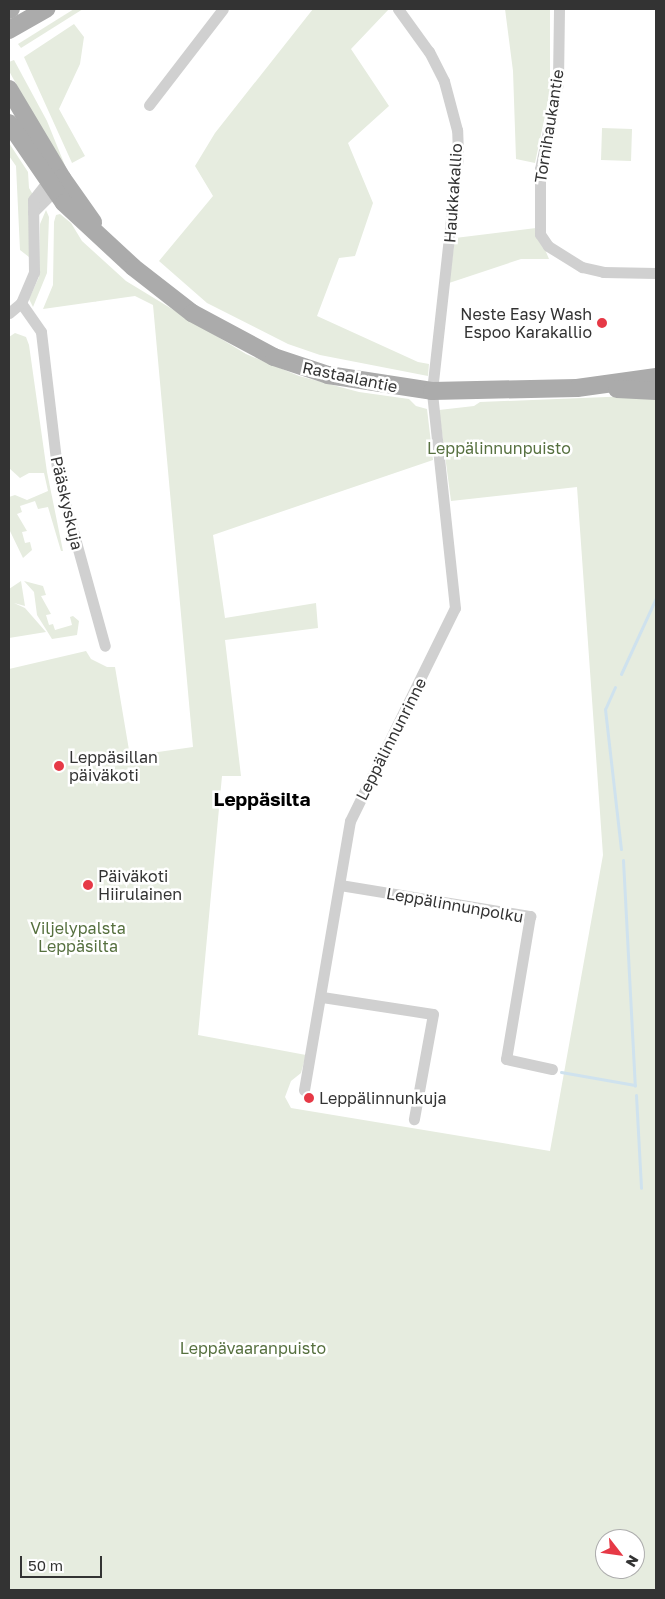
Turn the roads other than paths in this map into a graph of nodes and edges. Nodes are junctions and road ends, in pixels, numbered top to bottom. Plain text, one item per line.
1 (46, 9) edge
2 (223, 9) edge
3 (398, 9) edge
4 (559, 9) edge
5 (9, 30) edge
6 (9, 89) edge
7 (149, 105) dead end
8 (9, 123) edge
9 (55, 184) junction
10 (656, 273) edge
11 (21, 303) junction
12 (9, 313) edge
13 (656, 378) edge
14 (596, 387) junction
15 (432, 391) junction
16 (656, 391) edge
17 (105, 646) dead end
18 (340, 885) junction
19 (322, 997) junction
20 (552, 1069) dead end
21 (304, 1090) dead end
22 (414, 1119) dead end

1 - 5 main road
2 - 7 street
3 - 15 street, Haukkakallio
4 - 10 street, Tornihaukantie
6 - 9 main road, Rastaalantie
8 - 9 main road, Rastaalantie
9 - 11 street
9 - 15 main road, Rastaalantie
11 - 12 street
11 - 17 street, Pääskyskuja
13 - 14 main road, Rastaalantie
14 - 15 main road, Rastaalantie
14 - 16 main road, Rastaalantie
15 - 18 street, Leppälinnunrinne
18 - 19 street, Leppälinnunrinne
18 - 20 street, Leppälinnunpolku
19 - 21 street, Leppälinnunrinne
19 - 22 street

